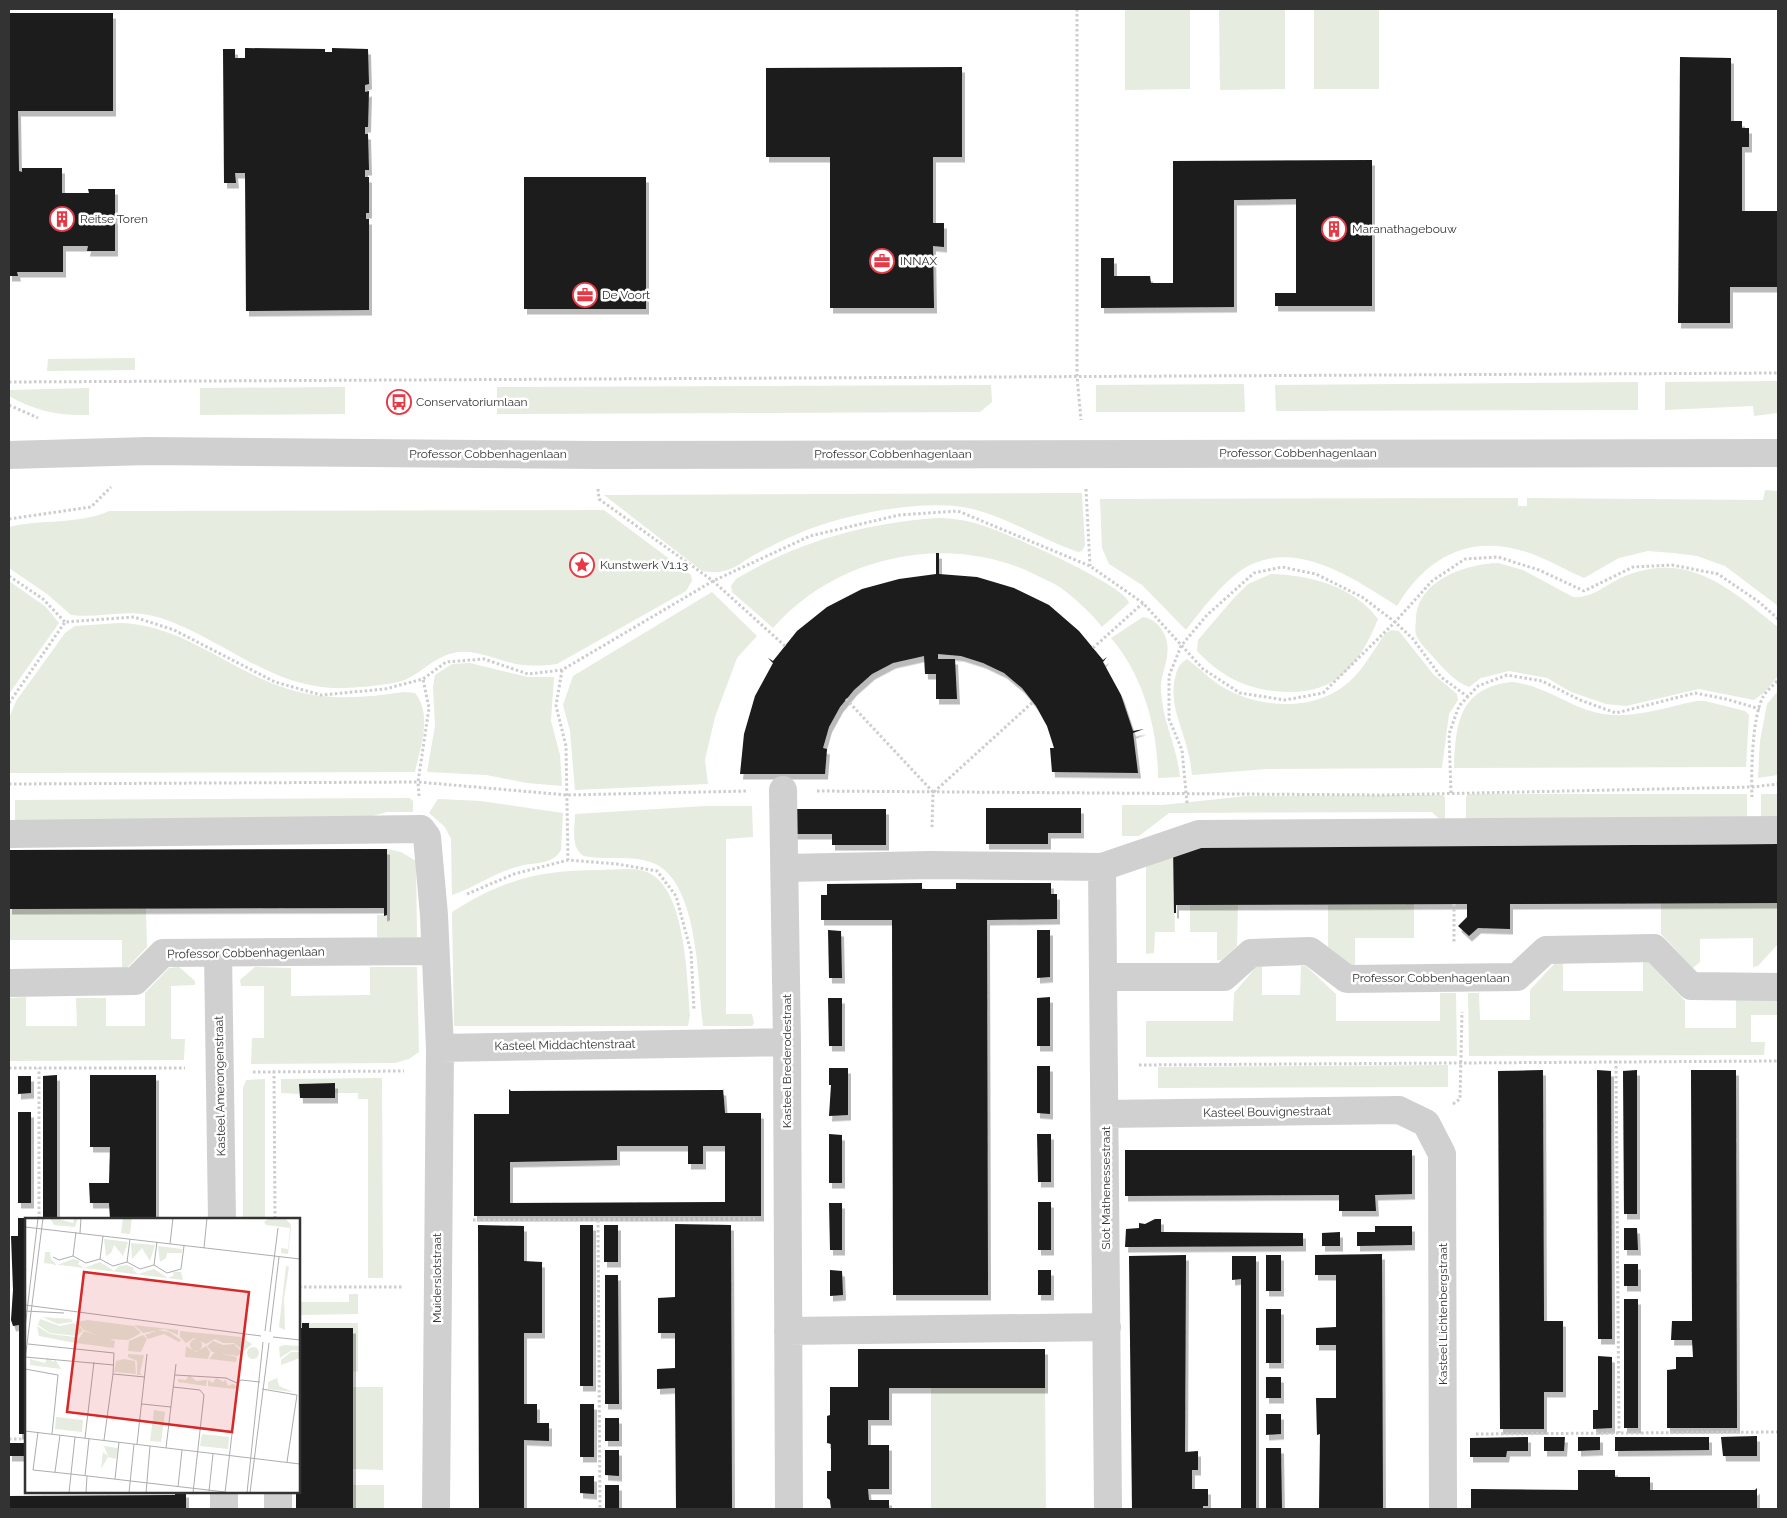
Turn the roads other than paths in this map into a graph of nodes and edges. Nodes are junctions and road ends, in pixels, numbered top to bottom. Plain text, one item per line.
1 (1778, 453) edge
2 (9, 455) edge
3 (783, 790) dead end
4 (1765, 830) edge
5 (9, 834) edge
6 (1102, 867) junction
7 (785, 868) junction
8 (435, 951) junction
9 (218, 953) junction
10 (1105, 977) junction
11 (9, 983) edge
12 (1778, 987) edge
13 (787, 1042) junction
14 (440, 1048) junction
15 (1105, 1114) junction
16 (1426, 1123) joint
17 (222, 1218) edge
18 (1107, 1327) junction
19 (788, 1331) junction
20 (224, 1493) edge
21 (278, 1493) edge
22 (224, 1509) edge
23 (278, 1509) edge
24 (436, 1509) edge
25 (789, 1509) edge
26 (1108, 1509) edge
27 (1443, 1509) edge

1 - 2 street, Professor Cobbenhagenlaan
3 - 7 street, Kasteel Brederodestraat
4 - 6 street
5 - 8 street
6 - 7 street
6 - 10 street, Slot Mathenessestraat
7 - 13 street, Kasteel Brederodestraat
8 - 9 street, Professor Cobbenhagenlaan
8 - 14 street
9 - 11 street, Professor Cobbenhagenlaan
9 - 17 street, Kasteel Amerongenstraat
10 - 12 street, Professor Cobbenhagenlaan
10 - 15 street, Slot Mathenessestraat
13 - 14 street, Kasteel Middachtenstraat
13 - 19 street, Kasteel Brederodestraat
14 - 24 street, Muiderslotstraat
15 - 16 street, Kasteel Bouvignestraat
15 - 18 street, Slot Mathenessestraat
16 - 27 street, Kasteel Lichtenbergstraat
18 - 19 street
18 - 26 street, Slot Mathenessestraat
19 - 25 street, Kasteel Brederodestraat
20 - 22 street
21 - 23 street

